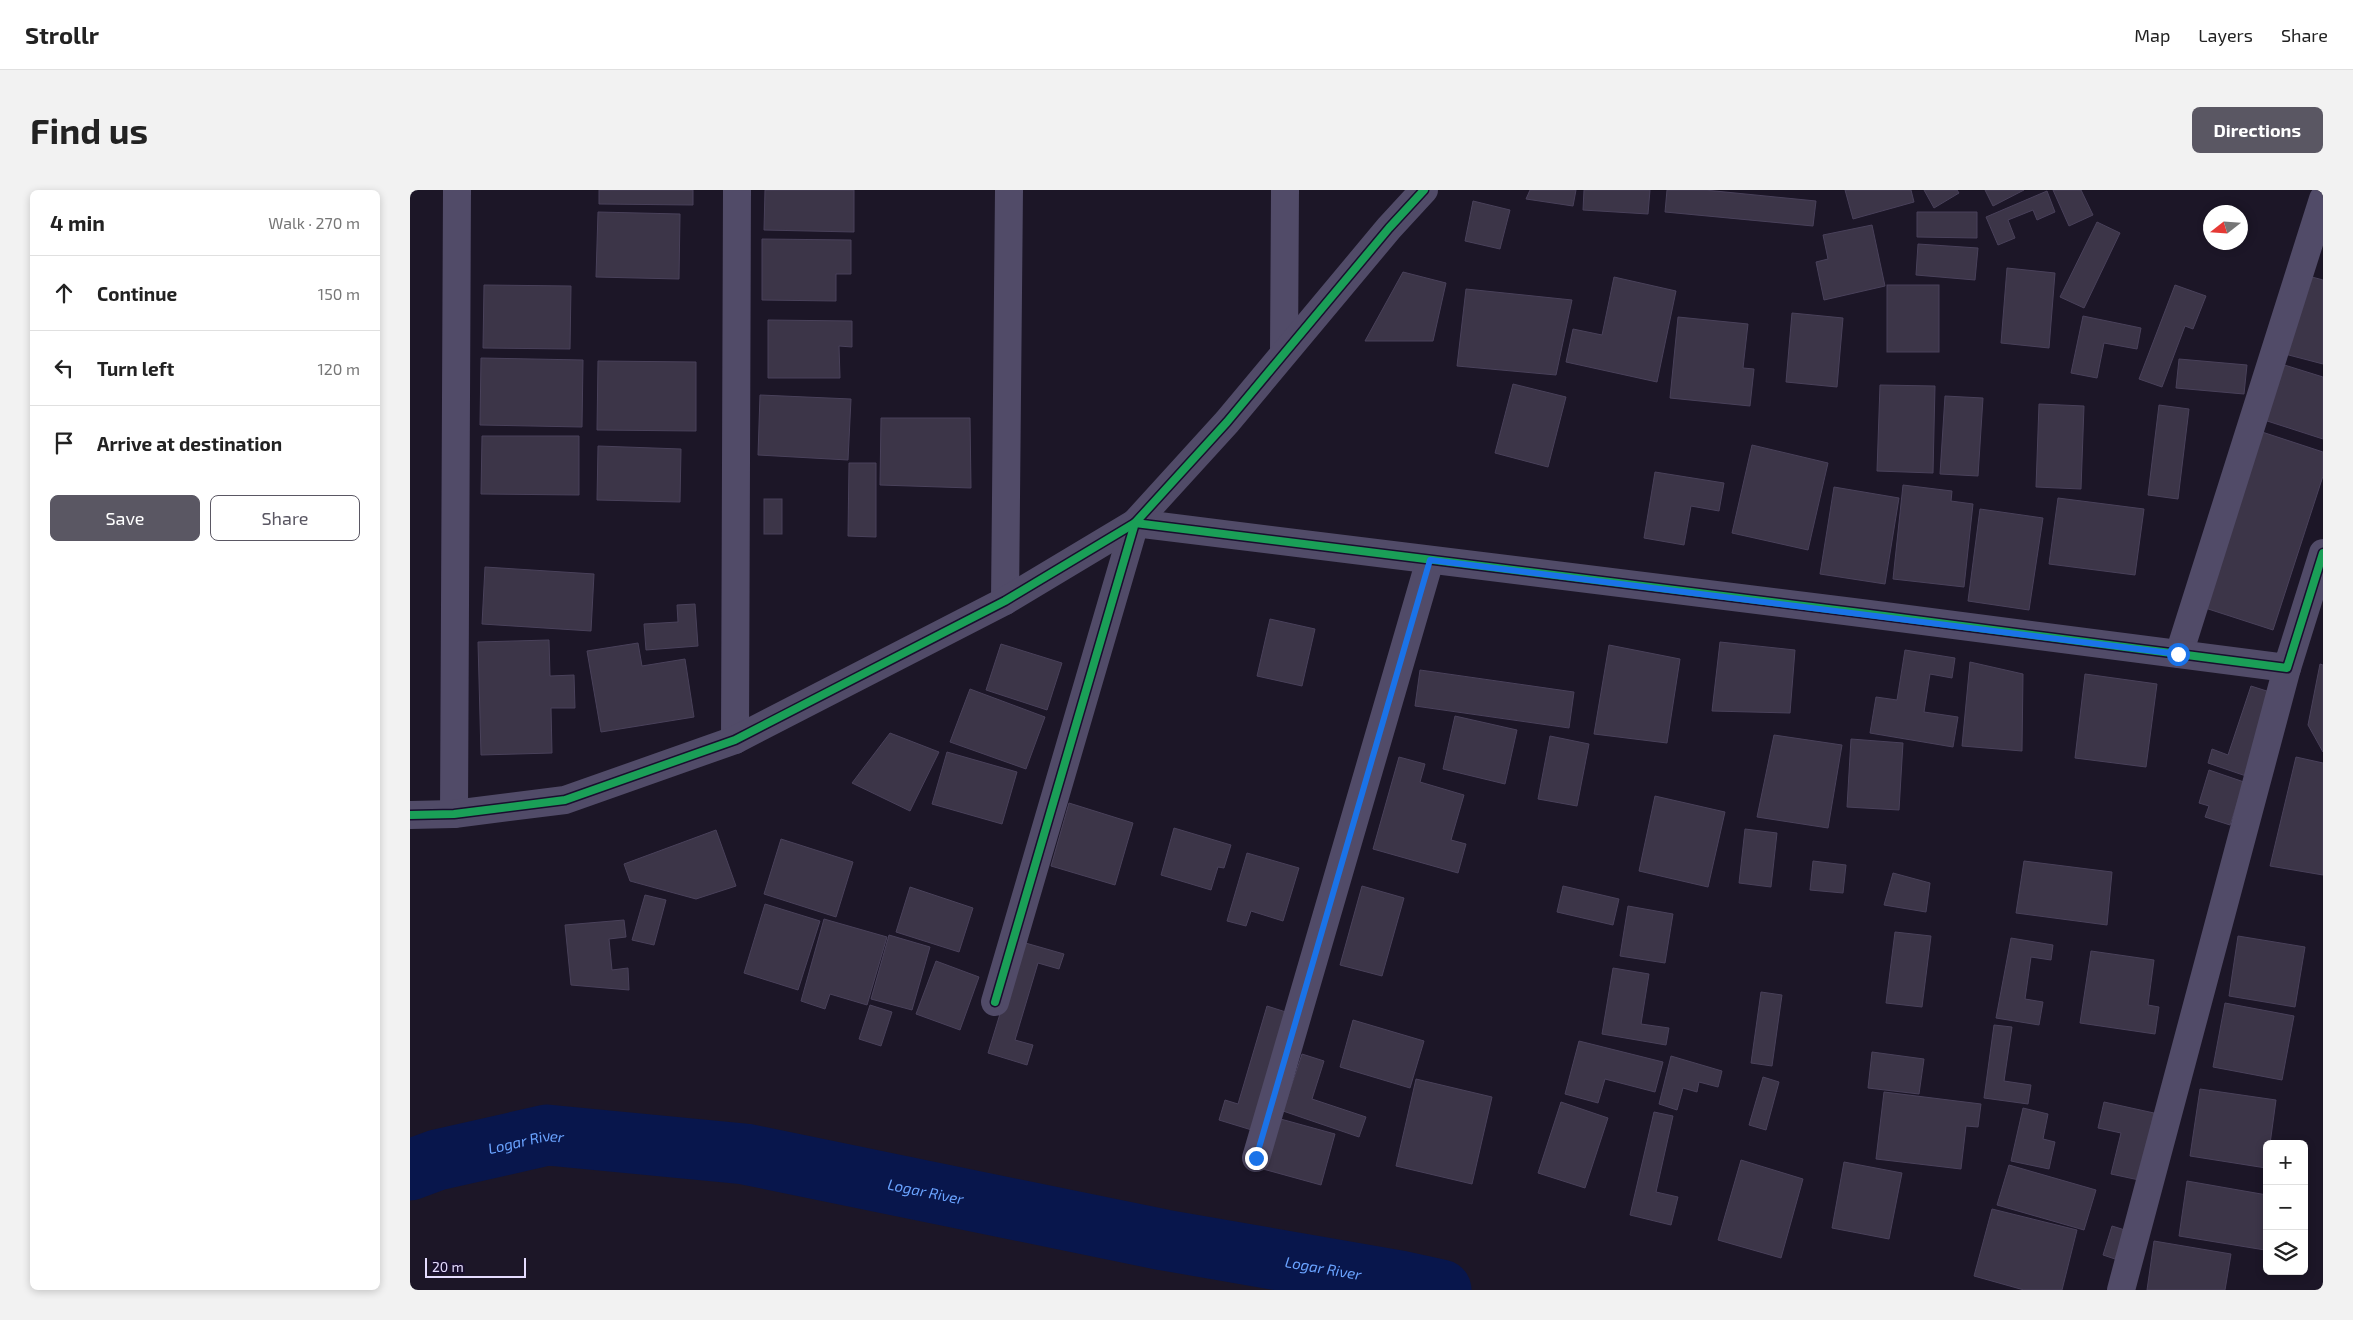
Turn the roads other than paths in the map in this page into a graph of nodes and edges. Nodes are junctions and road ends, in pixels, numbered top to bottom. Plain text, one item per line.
1 (457, 190) edge
2 (737, 190) edge
3 (1009, 190) edge
4 (1285, 190) edge
5 (1424, 190) edge
6 (2323, 199) edge
7 (1284, 352) junction
8 (1135, 523) junction
9 (2323, 553) edge
10 (1430, 560) junction
11 (1005, 601) junction
12 (2178, 654) junction
13 (2287, 668) junction
14 (735, 740) junction
15 (454, 814) junction
16 (410, 815) edge
17 (995, 1002) dead end
18 (1256, 1158) dead end
19 (2121, 1290) edge

1 - 15 street
2 - 14 street
3 - 11 street
4 - 7 street
5 - 7 street
6 - 12 street
7 - 8 street
8 - 10 street
8 - 11 street
8 - 17 street
9 - 13 street
10 - 12 street
10 - 18 street
11 - 14 street
12 - 13 street
13 - 19 street
14 - 15 street
15 - 16 street

